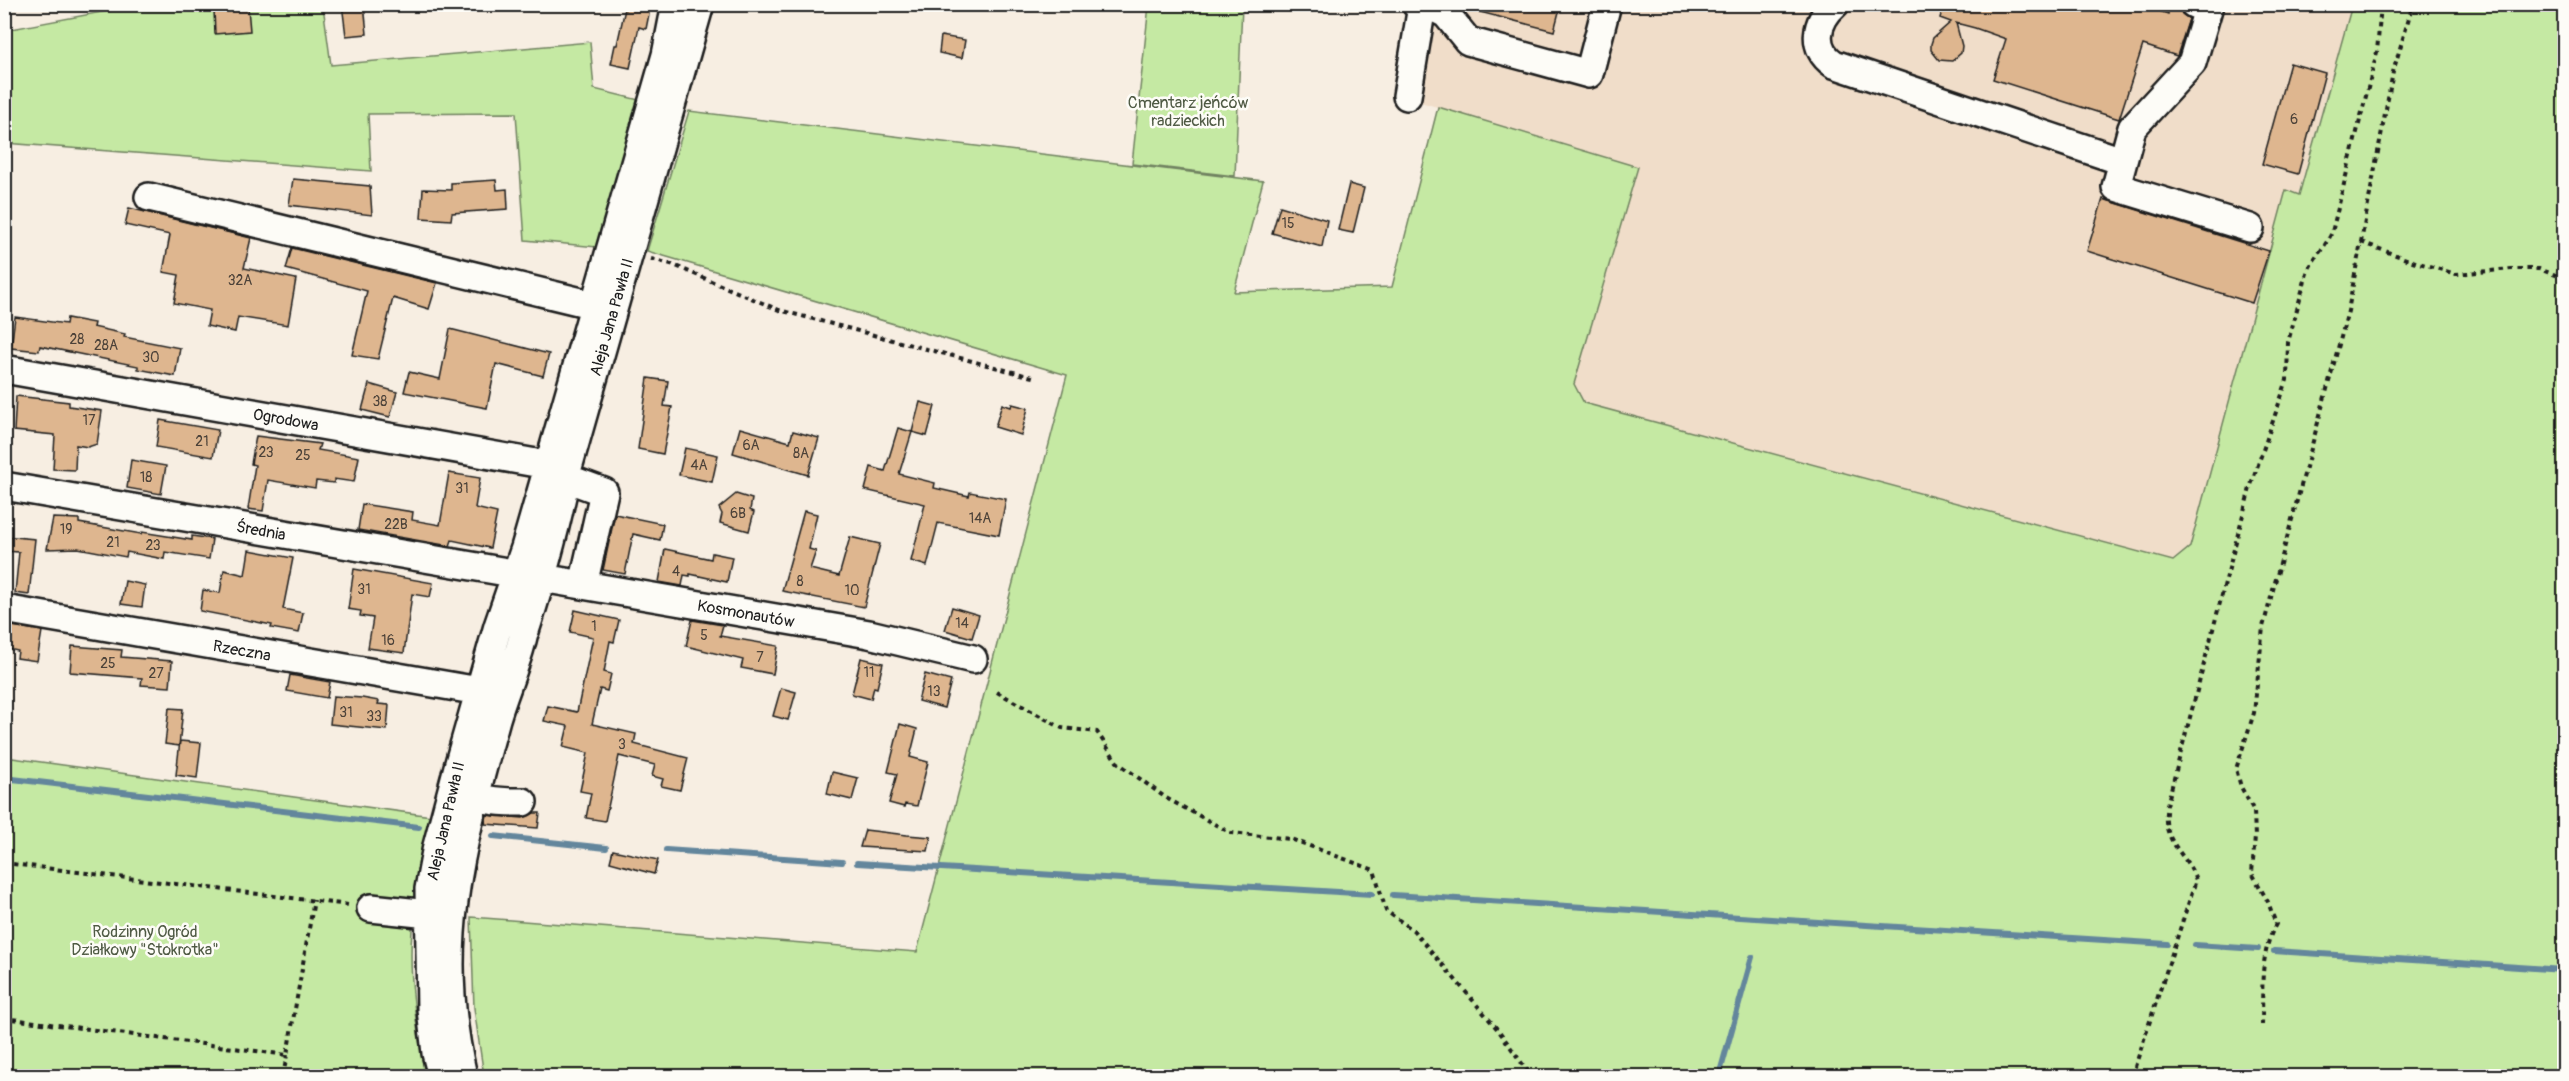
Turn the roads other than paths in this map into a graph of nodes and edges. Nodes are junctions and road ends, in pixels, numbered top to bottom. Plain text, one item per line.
1 (676, 4) edge
2 (700, 4) edge
3 (1607, 4) edge
4 (1835, 4) edge
5 (2194, 4) edge
6 (1419, 5) edge
7 (1407, 96) dead end
8 (2122, 161) junction
9 (149, 197) dead end
10 (2250, 228) dead end
11 (620, 252) junction
12 (594, 305) junction
13 (4, 369) edge
14 (561, 472) junction
15 (4, 486) edge
16 (530, 576) junction
17 (583, 585) junction
18 (4, 609) edge
19 (973, 659) dead end
20 (508, 678) junction
21 (479, 691) junction
22 (459, 763) junction
23 (475, 795) junction
24 (523, 802) dead end
25 (371, 908) road end
26 (429, 914) junction
27 (442, 1077) edge
28 (463, 1077) edge

1 - 11 street, Aleja Jana Pawła II
2 - 11 street, Aleja Jana Pawła II
3 - 6 street
4 - 8 street
5 - 8 street
6 - 7 street
8 - 10 street
9 - 12 street
11 - 12 street, Aleja Jana Pawła II
11 - 14 street, Aleja Jana Pawła II
12 - 14 street, Aleja Jana Pawła II
13 - 14 street, Ogrodowa
14 - 16 street, Aleja Jana Pawła II
14 - 17 street, Ogrodowa
15 - 16 street, Średnia
16 - 17 street, Kosmonautów
16 - 20 street, Aleja Jana Pawła II
16 - 21 street, Aleja Jana Pawła II
17 - 19 street, Kosmonautów
18 - 21 street, Rzeczna
20 - 21 street
20 - 23 street, Aleja Jana Pawła II
21 - 22 street, Aleja Jana Pawła II
22 - 23 street
22 - 26 street, Aleja Jana Pawła II
23 - 24 street
23 - 28 street, Aleja Jana Pawła II
25 - 26 street
26 - 27 street, Aleja Jana Pawła II

